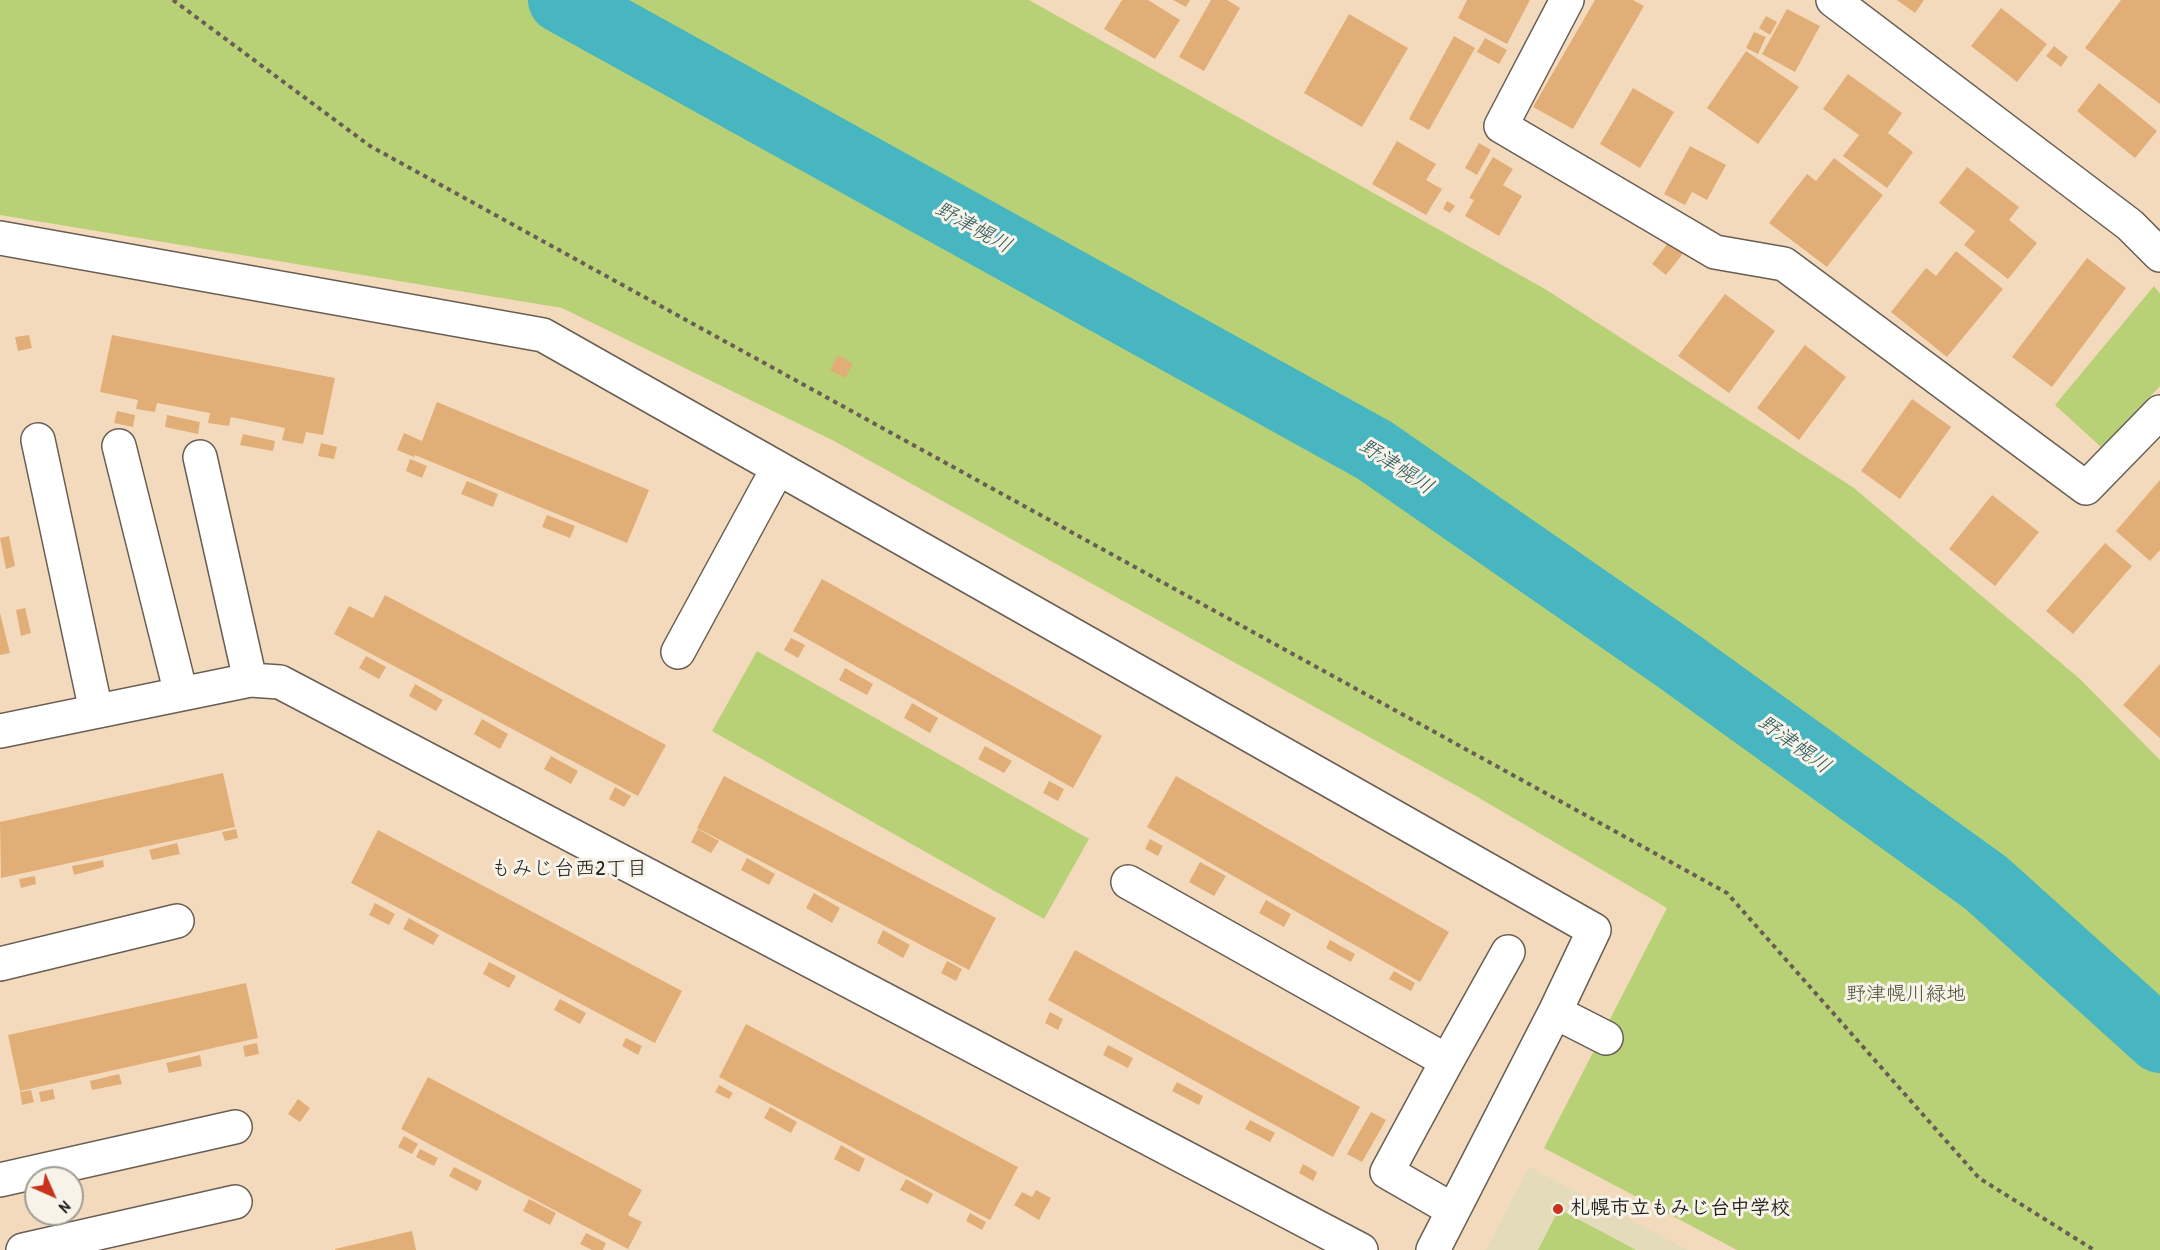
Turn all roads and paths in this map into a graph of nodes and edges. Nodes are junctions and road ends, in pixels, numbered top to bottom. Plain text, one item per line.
1 (173, 0) edge
2 (1567, 0) edge
3 (1833, 0) edge
4 (0, 238) edge
5 (2160, 255) edge
6 (2160, 412) edge
7 (38, 440) dead end
8 (120, 446) dead end
9 (200, 457) dead end
10 (778, 468) junction
11 (678, 652) dead end
12 (250, 680) junction
13 (181, 694) junction
14 (96, 711) junction
15 (0, 731) edge
16 (1128, 882) dead end
17 (177, 921) dead end
18 (1508, 952) dead end
19 (0, 964) edge
20 (1556, 1012) junction
21 (1606, 1038) dead end
22 (1447, 1061) junction
23 (235, 1127) dead end
24 (0, 1180) edge
25 (235, 1202) dead end
26 (1453, 1210) junction
27 (23, 1250) edge
28 (1361, 1250) edge
29 (1433, 1250) edge
30 (2094, 1250) edge

1 - 30 path
2 - 6 street
3 - 5 street
4 - 10 street
7 - 14 street
8 - 13 street
9 - 12 street
10 - 11 street
10 - 20 street
12 - 13 street
12 - 28 street
13 - 14 street
14 - 15 street
16 - 22 street
17 - 19 street
18 - 22 street
20 - 21 street
20 - 26 street
22 - 26 street
23 - 24 street
25 - 27 street
26 - 29 street

